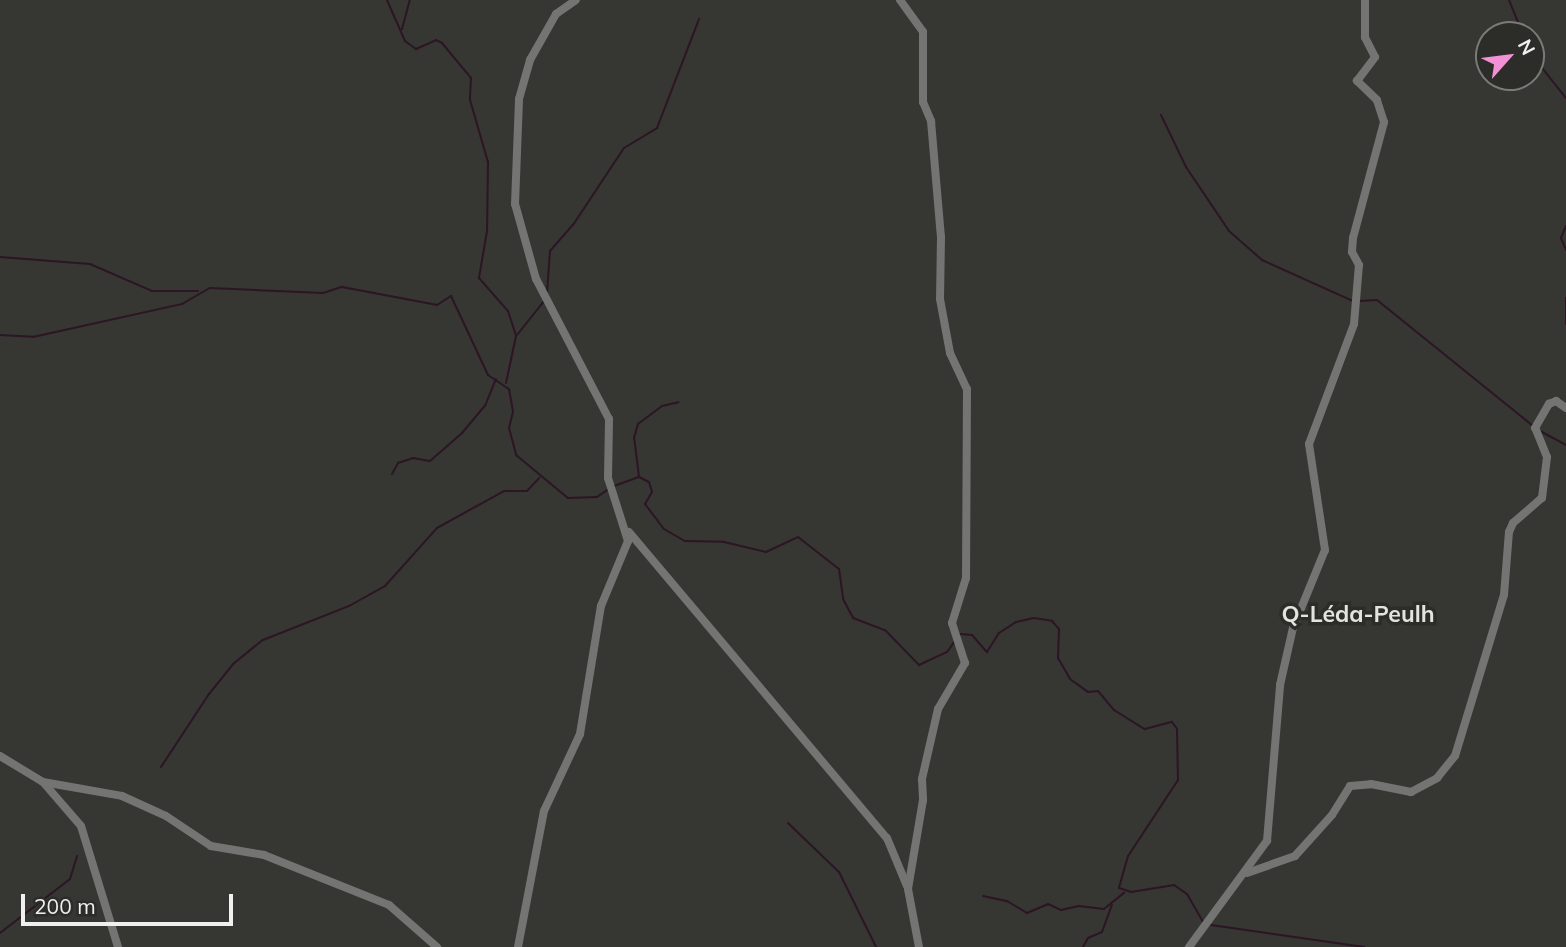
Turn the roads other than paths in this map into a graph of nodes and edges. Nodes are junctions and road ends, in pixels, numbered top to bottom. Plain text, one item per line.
1 (576, 0) edge
2 (900, 0) edge
3 (1365, 0) edge
4 (1566, 408) edge
5 (628, 531) junction
6 (0, 756) edge
7 (43, 782) junction
8 (1246, 873) junction
9 (908, 888) junction
10 (118, 947) edge
11 (437, 947) edge
12 (519, 947) edge
13 (919, 947) edge
14 (1189, 947) edge

1 - 5 street
2 - 9 street
3 - 8 street
4 - 8 street
5 - 9 street
5 - 12 street
6 - 7 street
7 - 10 street
7 - 11 street
8 - 14 street
9 - 13 street

